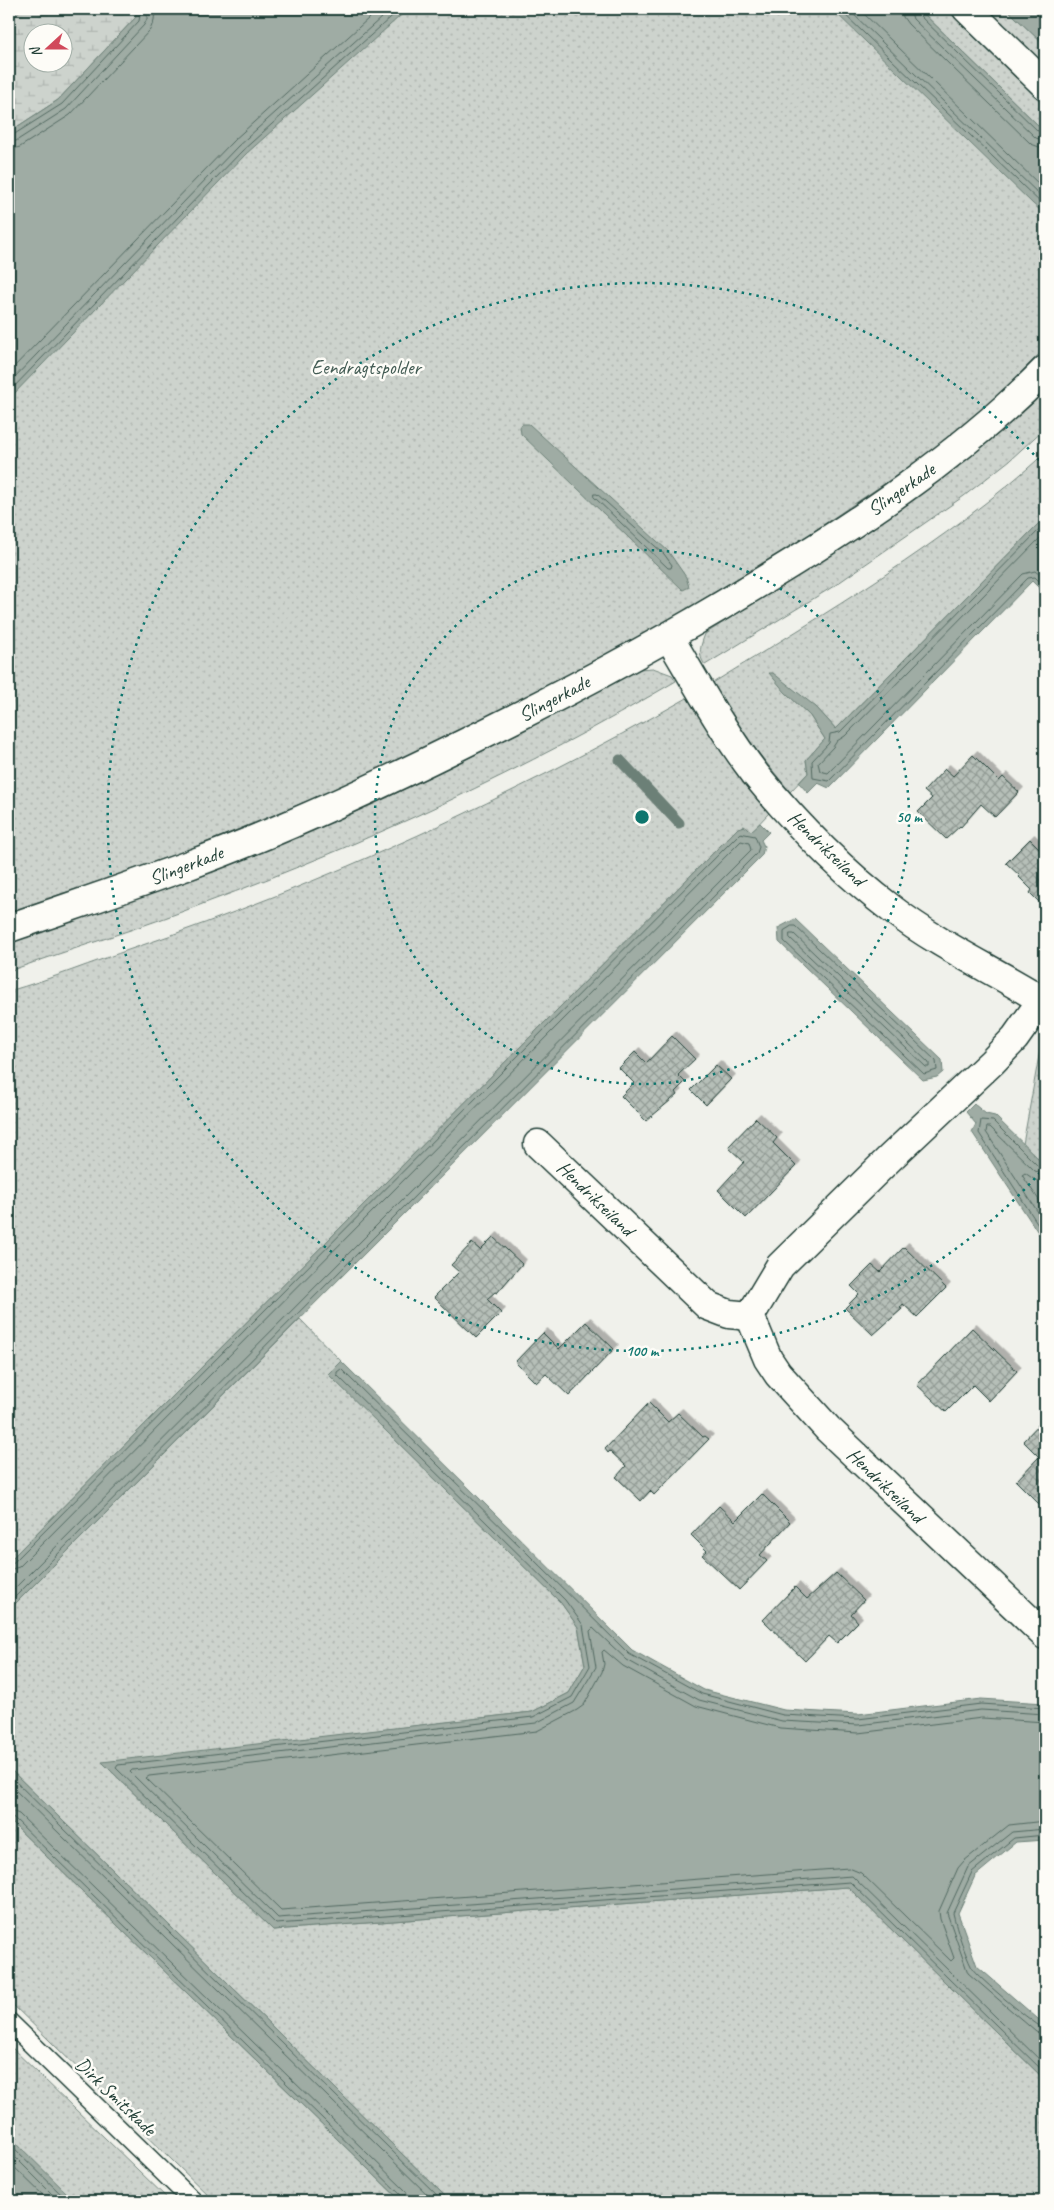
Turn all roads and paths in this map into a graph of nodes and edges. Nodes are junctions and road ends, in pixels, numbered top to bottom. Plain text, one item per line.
1 (967, 9) edge
2 (1045, 85) edge
3 (1045, 370) edge
4 (669, 637) junction
5 (9, 928) edge
6 (1044, 1001) edge
7 (538, 1144) dead end
8 (750, 1316) junction
9 (1045, 1635) edge
10 (9, 2022) edge
11 (193, 2201) edge

1 - 2 street
3 - 4 street, Slingerkade
4 - 5 street, Slingerkade
4 - 6 street, Hendrikseiland
6 - 8 street, Hendrikseiland
7 - 8 street, Hendrikseiland
8 - 9 street, Hendrikseiland
10 - 11 lane, Dirk Smitskade

